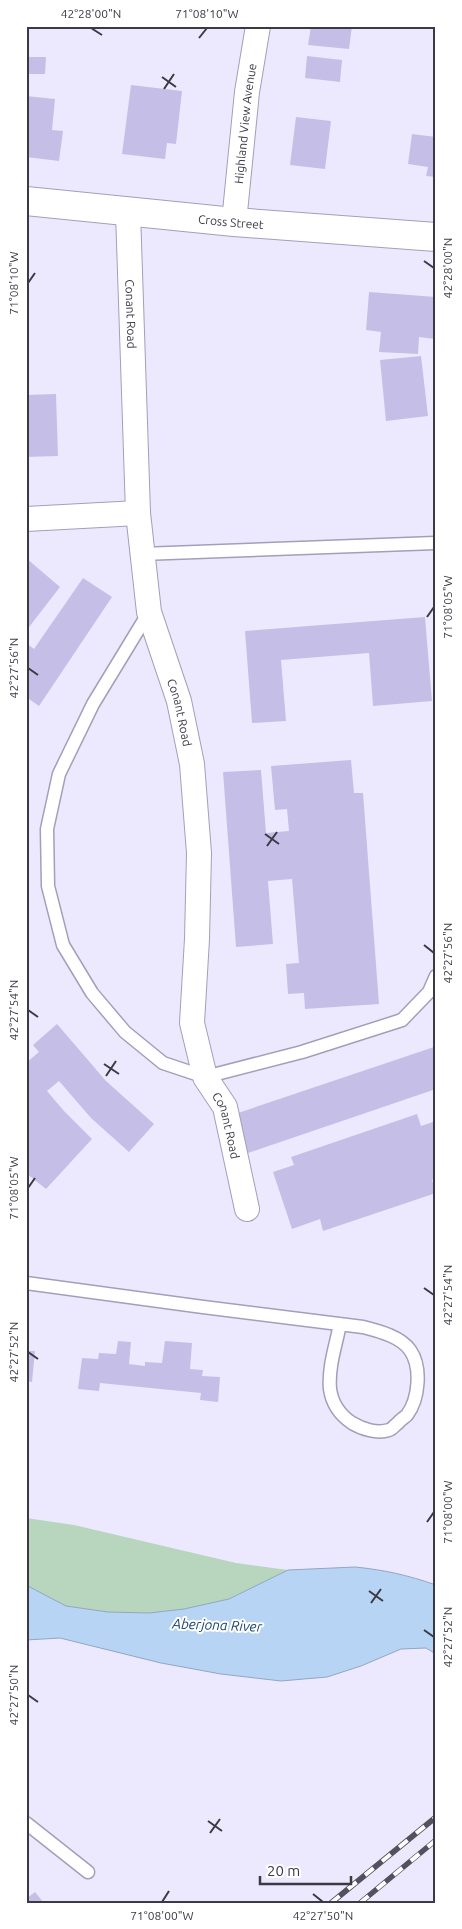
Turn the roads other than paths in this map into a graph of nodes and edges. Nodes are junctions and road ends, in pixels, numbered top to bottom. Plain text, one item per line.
1 (258, 26) edge
2 (26, 201) edge
3 (128, 212) junction
4 (234, 222) junction
5 (436, 237) edge
6 (138, 513) junction
7 (26, 518) edge
8 (435, 543) edge
9 (142, 554) junction
10 (149, 612) junction
11 (436, 976) edge
12 (205, 1077) junction
13 (247, 1209) dead end
14 (26, 1283) edge
15 (340, 1324) junction
16 (26, 1823) edge
17 (88, 1872) dead end

1 - 4 street, Highland View Avenue
2 - 3 street, Cross Street
3 - 4 street, Cross Street
3 - 6 street, Conant Road
4 - 5 street, Cross Street
6 - 7 street
6 - 9 street, Conant Road
8 - 9 lane
9 - 10 street, Conant Road
10 - 12 street, Conant Road
10 - 12 lane
11 - 12 lane
12 - 13 street, Conant Road
14 - 15 lane
15 - 15 lane
16 - 17 lane

